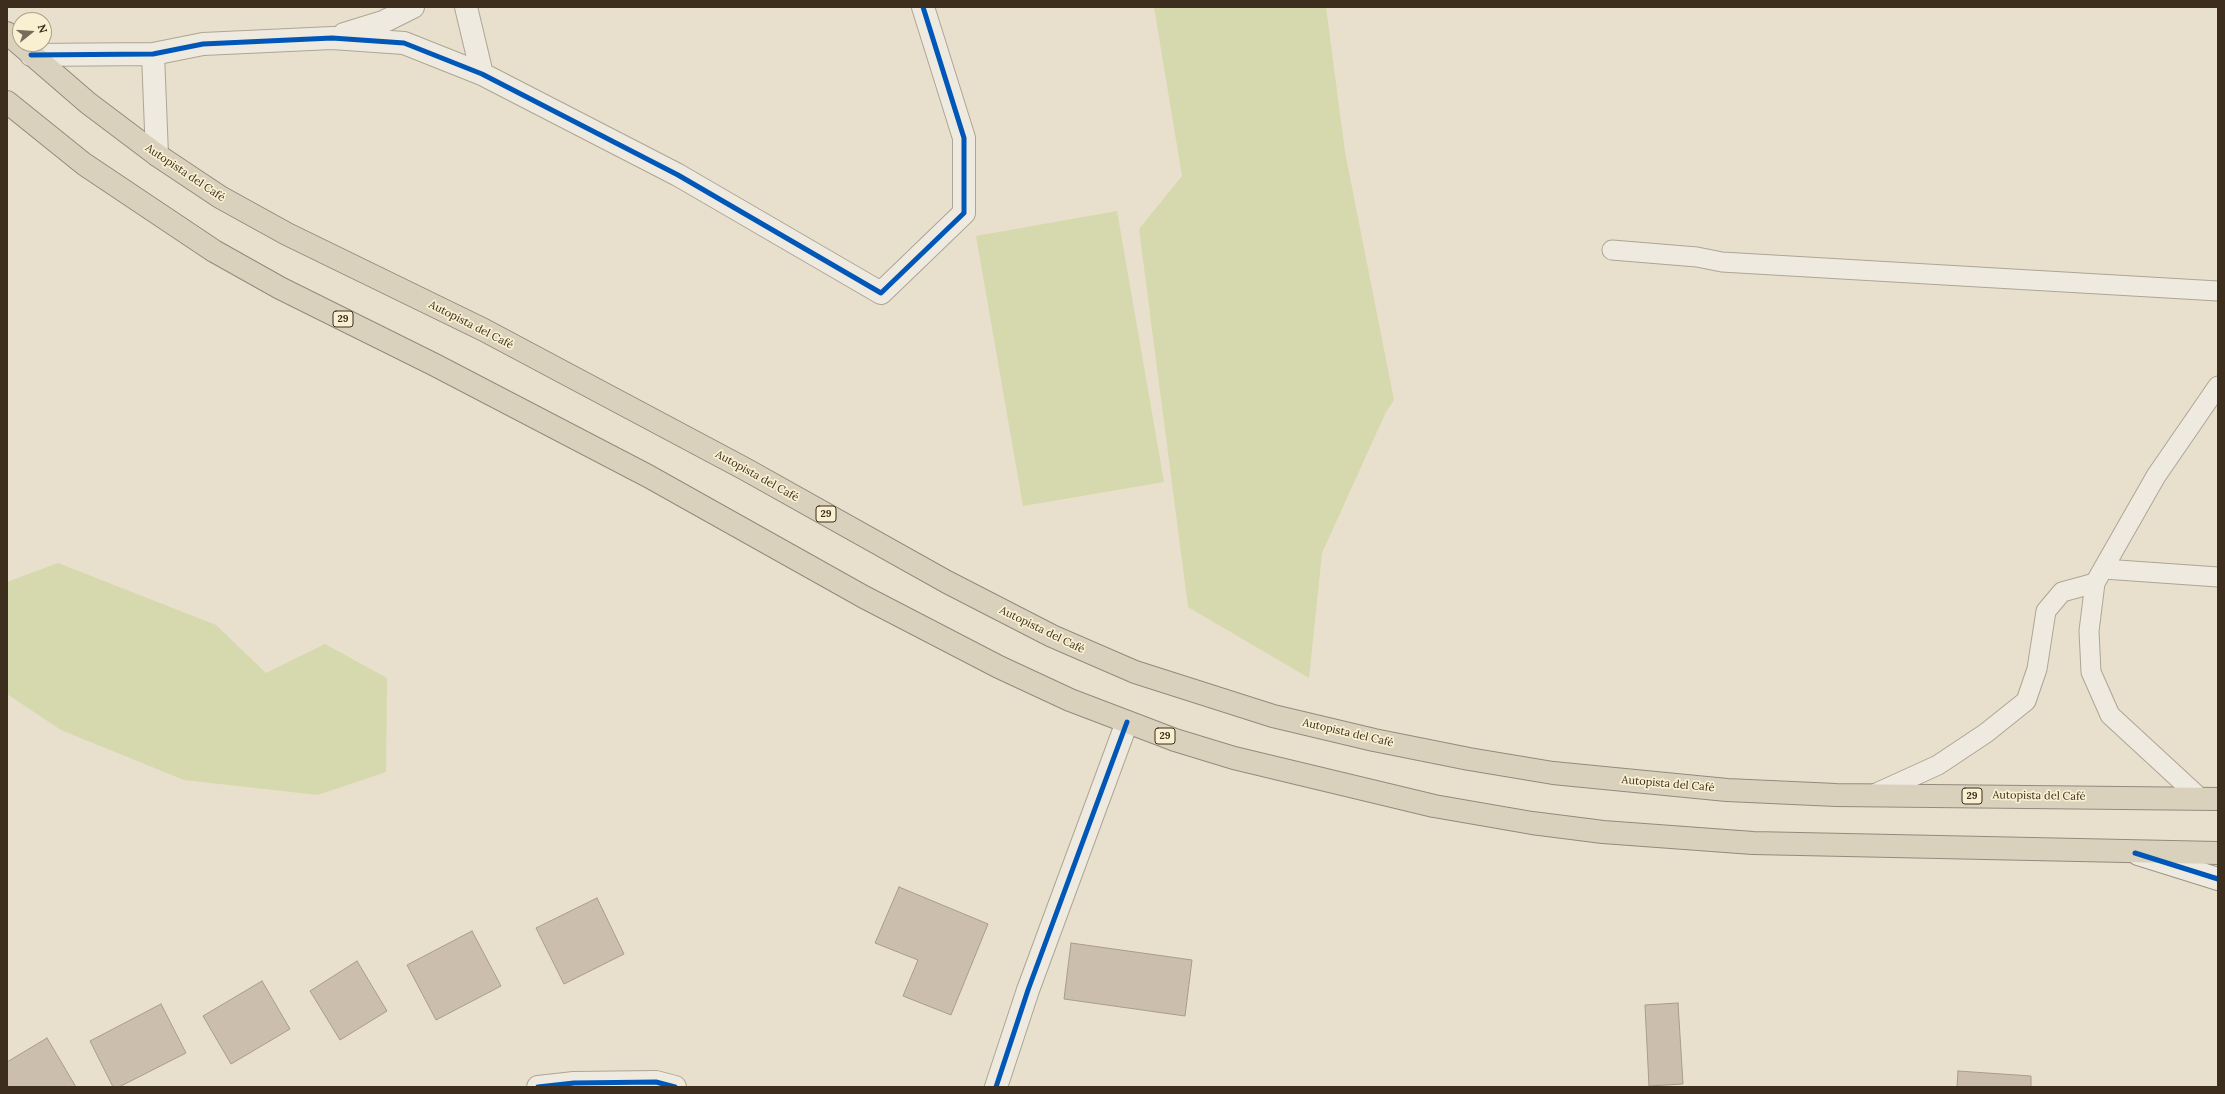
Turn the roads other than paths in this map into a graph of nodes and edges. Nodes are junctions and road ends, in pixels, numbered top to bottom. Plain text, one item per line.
1 (413, 7) edge
2 (466, 7) edge
3 (923, 7) edge
4 (7, 33) edge
5 (332, 38) junction
6 (153, 54) junction
7 (30, 55) junction
8 (482, 74) junction
9 (7, 102) edge
10 (157, 155) junction
11 (1612, 250) dead end
12 (2218, 291) edge
13 (2218, 386) edge
14 (2100, 576) junction
15 (2218, 577) edge
16 (1127, 722) junction
17 (1872, 795) junction
18 (2210, 799) edge
19 (2135, 853) junction
20 (2218, 853) edge
21 (2218, 879) edge
22 (538, 1087) edge
23 (676, 1087) edge
24 (996, 1087) edge

1 - 5 street
2 - 8 street
3 - 8 street
4 - 7 highway, Autopista del Café / 29
5 - 6 street
5 - 8 street
6 - 7 street
6 - 10 street
7 - 10 highway, Autopista del Café / 29
9 - 16 highway, 29
10 - 17 highway, Autopista del Café / 29
11 - 12 lane
13 - 14 lane
14 - 15 lane
14 - 17 lane
14 - 18 lane
16 - 19 highway, 29
16 - 24 street
17 - 18 highway, Autopista del Café / 29
19 - 20 highway, 29
19 - 21 street
22 - 23 street

